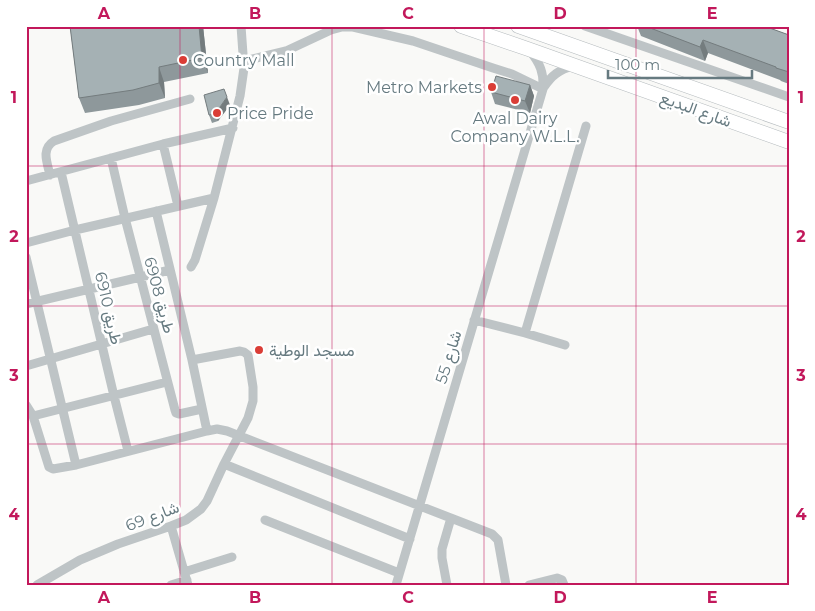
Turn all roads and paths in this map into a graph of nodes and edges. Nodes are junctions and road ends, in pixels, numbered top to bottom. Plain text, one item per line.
1 (242, 26) edge
2 (461, 26) edge
3 (518, 26) edge
4 (585, 26) edge
5 (528, 49) junction
6 (244, 60) junction
7 (575, 65) junction
8 (542, 89) junction
9 (789, 97) edge
10 (190, 98) dead end
11 (789, 122) edge
12 (586, 126) dead end
13 (233, 128) junction
14 (789, 142) edge
15 (163, 144) junction
16 (111, 158) junction
17 (61, 172) junction
18 (50, 175) junction
19 (26, 181) edge
20 (214, 198) junction
21 (178, 206) junction
22 (156, 211) junction
23 (125, 218) junction
24 (75, 230) junction
25 (26, 243) edge
26 (26, 257) edge
27 (191, 267) dead end
28 (170, 270) junction
29 (140, 277) junction
30 (89, 289) junction
31 (37, 301) junction
32 (26, 304) edge
33 (474, 320) junction
34 (154, 329) junction
35 (525, 333) junction
36 (102, 344) junction
37 (565, 345) dead end
38 (52, 359) junction
39 (192, 360) junction
40 (26, 366) edge
41 (167, 382) junction
42 (114, 396) junction
43 (26, 405) edge
44 (63, 408) junction
45 (202, 409) junction
46 (32, 416) junction
47 (207, 430) junction
48 (239, 435) junction
49 (128, 451) junction
50 (224, 464) junction
51 (76, 465) junction
52 (419, 506) junction
53 (451, 518) junction
54 (265, 520) dead end
55 (171, 526) junction
56 (410, 539) junction
57 (232, 557) dead end
58 (399, 573) junction
59 (186, 579) edge
60 (563, 582) edge
61 (37, 585) edge
62 (171, 585) edge
63 (396, 585) edge
64 (447, 585) edge
65 (506, 585) edge
66 (529, 585) edge

1 - 6 street
2 - 5 main road, شارع البديع
3 - 11 main road, شارع البديع
4 - 9 street
5 - 7 main road, شارع البديع
5 - 8 street, شارع 55
6 - 8 street
6 - 13 street
7 - 8 street, شارع 55
7 - 14 main road, شارع البديع
8 - 33 street, شارع 55
10 - 18 street
12 - 35 street
13 - 15 street
13 - 20 street
15 - 16 street
15 - 21 street
16 - 17 street
16 - 23 street, طريق 6908
17 - 18 street
17 - 24 street, طريق 6910
18 - 19 street
20 - 21 street
20 - 27 street
21 - 22 street
22 - 23 street
22 - 28 street
23 - 24 street
23 - 29 street, طريق 6908
24 - 25 street
24 - 30 street, طريق 6910
26 - 31 street
28 - 29 street
28 - 39 street
29 - 30 street
29 - 34 street, طريق 6908
30 - 31 street
30 - 36 street, طريق 6910
31 - 32 street
31 - 38 street
33 - 35 street
33 - 52 street, شارع 55
34 - 36 street
34 - 41 street, طريق 6908
35 - 37 street
36 - 38 street
36 - 42 street, طريق 6910
38 - 40 street
38 - 44 street
39 - 45 street
39 - 48 street, شارع 69
41 - 42 street
41 - 45 street, طريق 6908
42 - 44 street
42 - 49 street, طريق 6910
43 - 46 street
44 - 46 street
44 - 51 street
45 - 47 street
46 - 51 street
47 - 48 street
47 - 49 street
48 - 50 street, شارع 69
48 - 52 street
49 - 51 street
50 - 55 street, شارع 69
50 - 56 street
52 - 53 street
52 - 56 street, شارع 55
53 - 64 street
53 - 65 street
54 - 58 street
55 - 59 street
55 - 61 street, شارع 69
56 - 58 street, شارع 55
57 - 59 street
58 - 63 street, شارع 55
59 - 62 street
60 - 66 street

